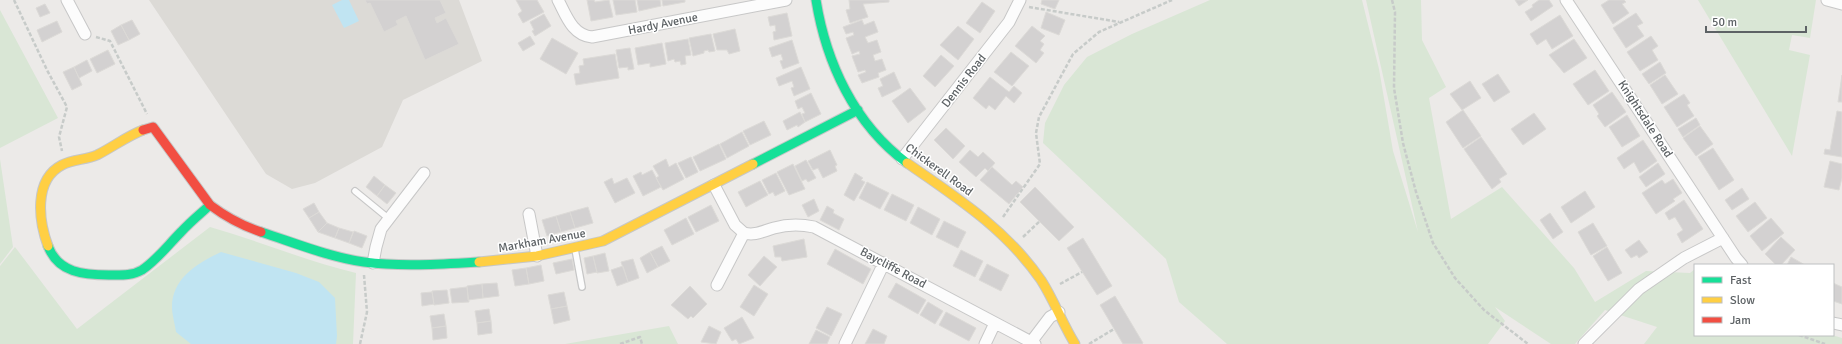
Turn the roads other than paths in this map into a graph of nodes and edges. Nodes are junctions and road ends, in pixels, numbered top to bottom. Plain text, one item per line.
1 (67, 0) edge
2 (558, 0) edge
3 (786, 0) edge
4 (816, 0) edge
5 (1566, 0) edge
6 (1826, 0) edge
7 (1020, 2) edge
8 (1842, 4) edge
9 (85, 34) road end
10 (858, 110) junction
11 (902, 159) junction
12 (424, 173) dead end
13 (714, 185) junction
14 (355, 191) dead end
15 (210, 205) junction
16 (529, 214) dead end
17 (388, 218) junction
18 (744, 233) junction
19 (1723, 238) junction
20 (575, 248) junction
21 (537, 256) junction
22 (368, 262) junction
23 (884, 263) junction
24 (1741, 264) edge
25 (717, 285) dead end
26 (582, 287) dead end
27 (1058, 312) junction
28 (996, 323) junction
29 (1033, 343) edge
30 (845, 344) edge
31 (986, 344) edge
32 (1075, 344) edge
33 (1584, 344) edge

1 - 9 street
2 - 3 street, Hardy Avenue
4 - 10 street, Chickerell Road
5 - 19 street, Knightsdale Road
6 - 8 street
7 - 11 street, Dennis Road
10 - 11 street, Chickerell Road
10 - 13 street, Markham Avenue
11 - 27 street, Chickerell Road
12 - 17 street
13 - 18 street
13 - 20 street, Markham Avenue
14 - 17 lane
15 - 15 street, Markham Avenue
15 - 22 street, Markham Avenue
16 - 21 street
17 - 22 street
18 - 23 street, Baycliffe Road
18 - 25 street
19 - 24 street, Knightsdale Road
19 - 33 street
20 - 21 street, Markham Avenue
20 - 26 lane
21 - 22 street, Markham Avenue
23 - 28 street, Baycliffe Road
23 - 30 street
27 - 29 street
27 - 32 street, Chickerell Road
28 - 29 street, Baycliffe Road
28 - 31 street

